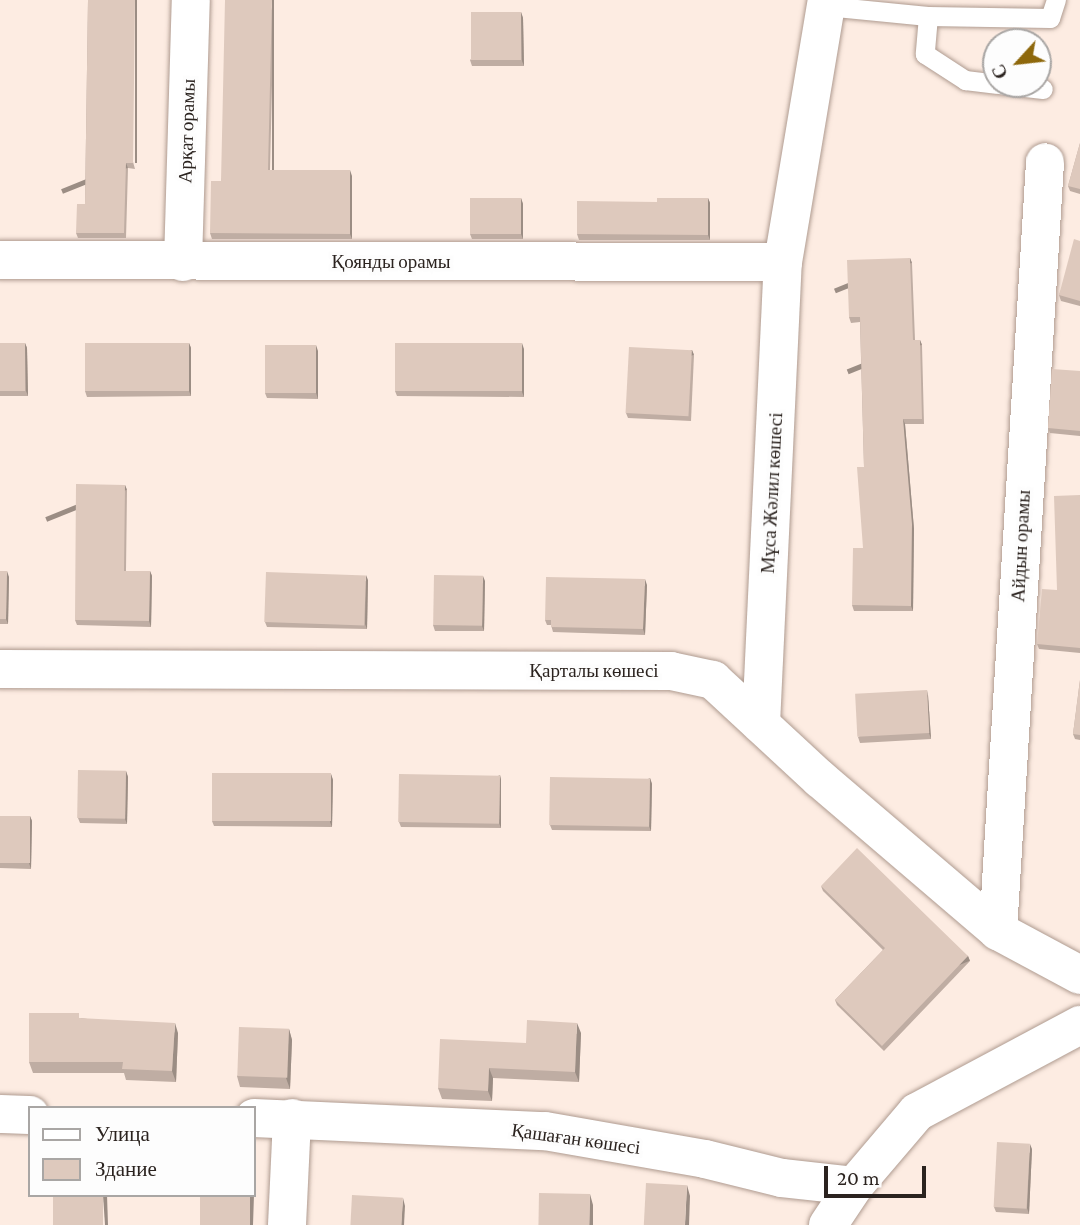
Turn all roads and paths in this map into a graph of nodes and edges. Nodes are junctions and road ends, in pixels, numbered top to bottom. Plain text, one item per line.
1 (191, 0) edge
2 (1056, 0) edge
3 (827, 3) edge
4 (928, 16) junction
5 (982, 82) edge
6 (1045, 162) dead end
7 (0, 260) edge
8 (183, 262) junction
9 (783, 262) junction
10 (0, 669) edge
11 (761, 724) junction
12 (998, 931) junction
13 (1080, 975) edge
14 (1080, 1025) edge
15 (0, 1114) edge
16 (28, 1115) edge
17 (256, 1118) edge
18 (292, 1118) junction
19 (853, 1186) junction
20 (287, 1225) edge
21 (828, 1225) edge

1 - 8 street, Арқат орамы
2 - 4 lane
3 - 4 lane
3 - 9 street, Мұса Жәлил көшесі
4 - 5 lane
6 - 12 street, Айдын орамы
7 - 8 street, Қоянды орамы
8 - 9 street, Қоянды орамы
9 - 11 street, Мұса Жәлил көшесі
10 - 11 street, Қарталы көшесі
11 - 12 street, Қарталы көшесі
12 - 13 street, Қарталы көшесі
14 - 19 street
15 - 16 street
17 - 18 street, Қашаған көшесі
18 - 19 street, Қашаған көшесі
18 - 20 street
19 - 21 street

